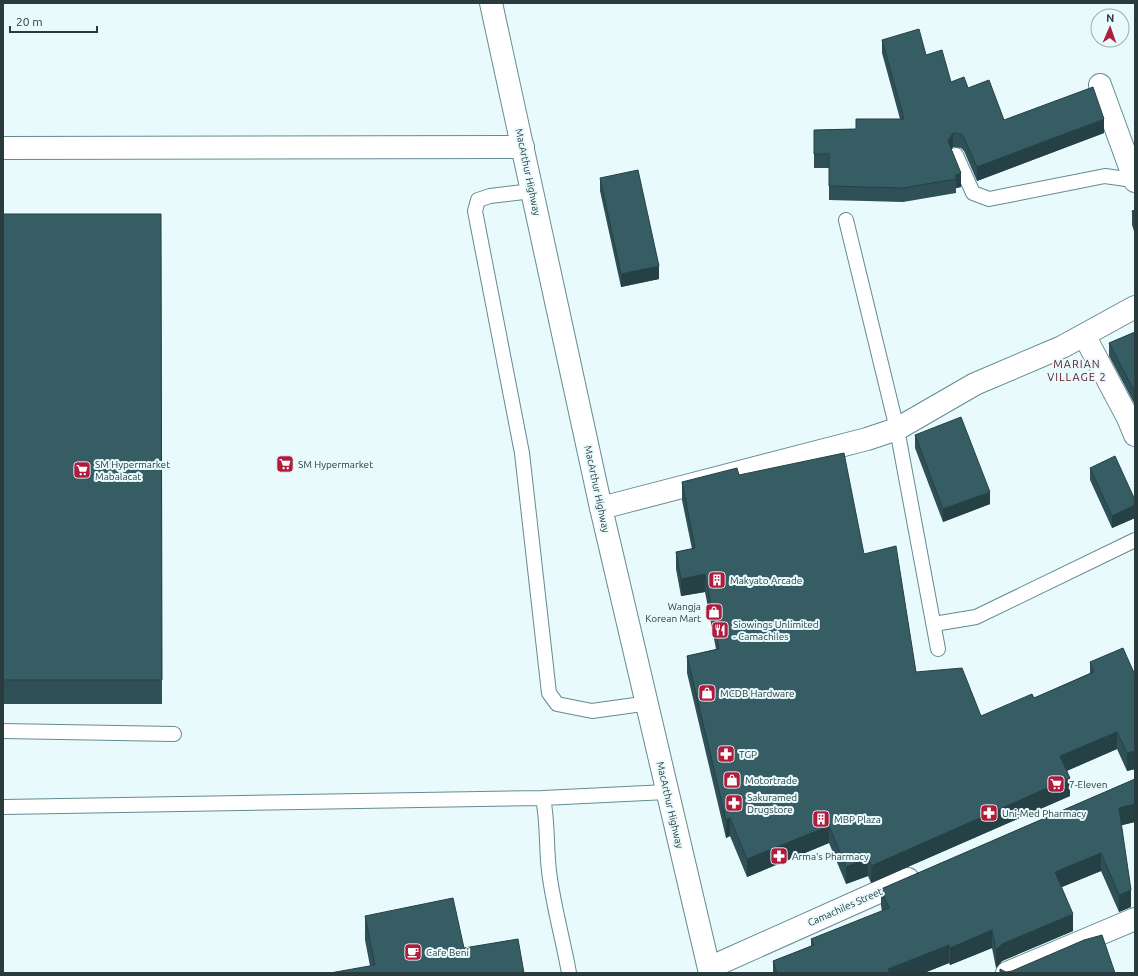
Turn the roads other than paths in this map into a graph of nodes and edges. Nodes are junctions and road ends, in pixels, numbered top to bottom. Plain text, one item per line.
1 (492, 3) edge
2 (1100, 86) dead end
3 (523, 147) junction
4 (3, 148) edge
5 (956, 155) dead end
6 (1134, 180) edge
7 (532, 191) junction
8 (846, 220) dead end
9 (1135, 307) edge
10 (1084, 335) junction
11 (897, 429) junction
12 (1135, 435) edge
13 (601, 508) junction
14 (1135, 540) edge
15 (934, 624) junction
16 (938, 649) dead end
17 (645, 702) junction
18 (3, 731) edge
19 (174, 734) dead end
20 (667, 792) junction
21 (544, 798) junction
22 (3, 806) edge
23 (923, 873) edge
24 (1135, 919) edge
25 (710, 970) edge
26 (570, 973) edge
27 (1007, 973) edge

1 - 3 main road, MacArthur Highway
2 - 6 main road
3 - 4 main road
3 - 7 main road, MacArthur Highway
5 - 6 lane
7 - 13 main road, MacArthur Highway
7 - 17 lane
8 - 11 lane
9 - 10 main road
10 - 11 main road
10 - 12 main road
11 - 13 main road
11 - 15 lane
13 - 17 main road, MacArthur Highway
14 - 15 lane
15 - 16 lane
17 - 20 main road, MacArthur Highway
18 - 19 lane
20 - 21 lane
20 - 25 main road, MacArthur Highway
21 - 22 lane
21 - 26 lane
23 - 25 main road, Camachiles Street
24 - 27 main road

